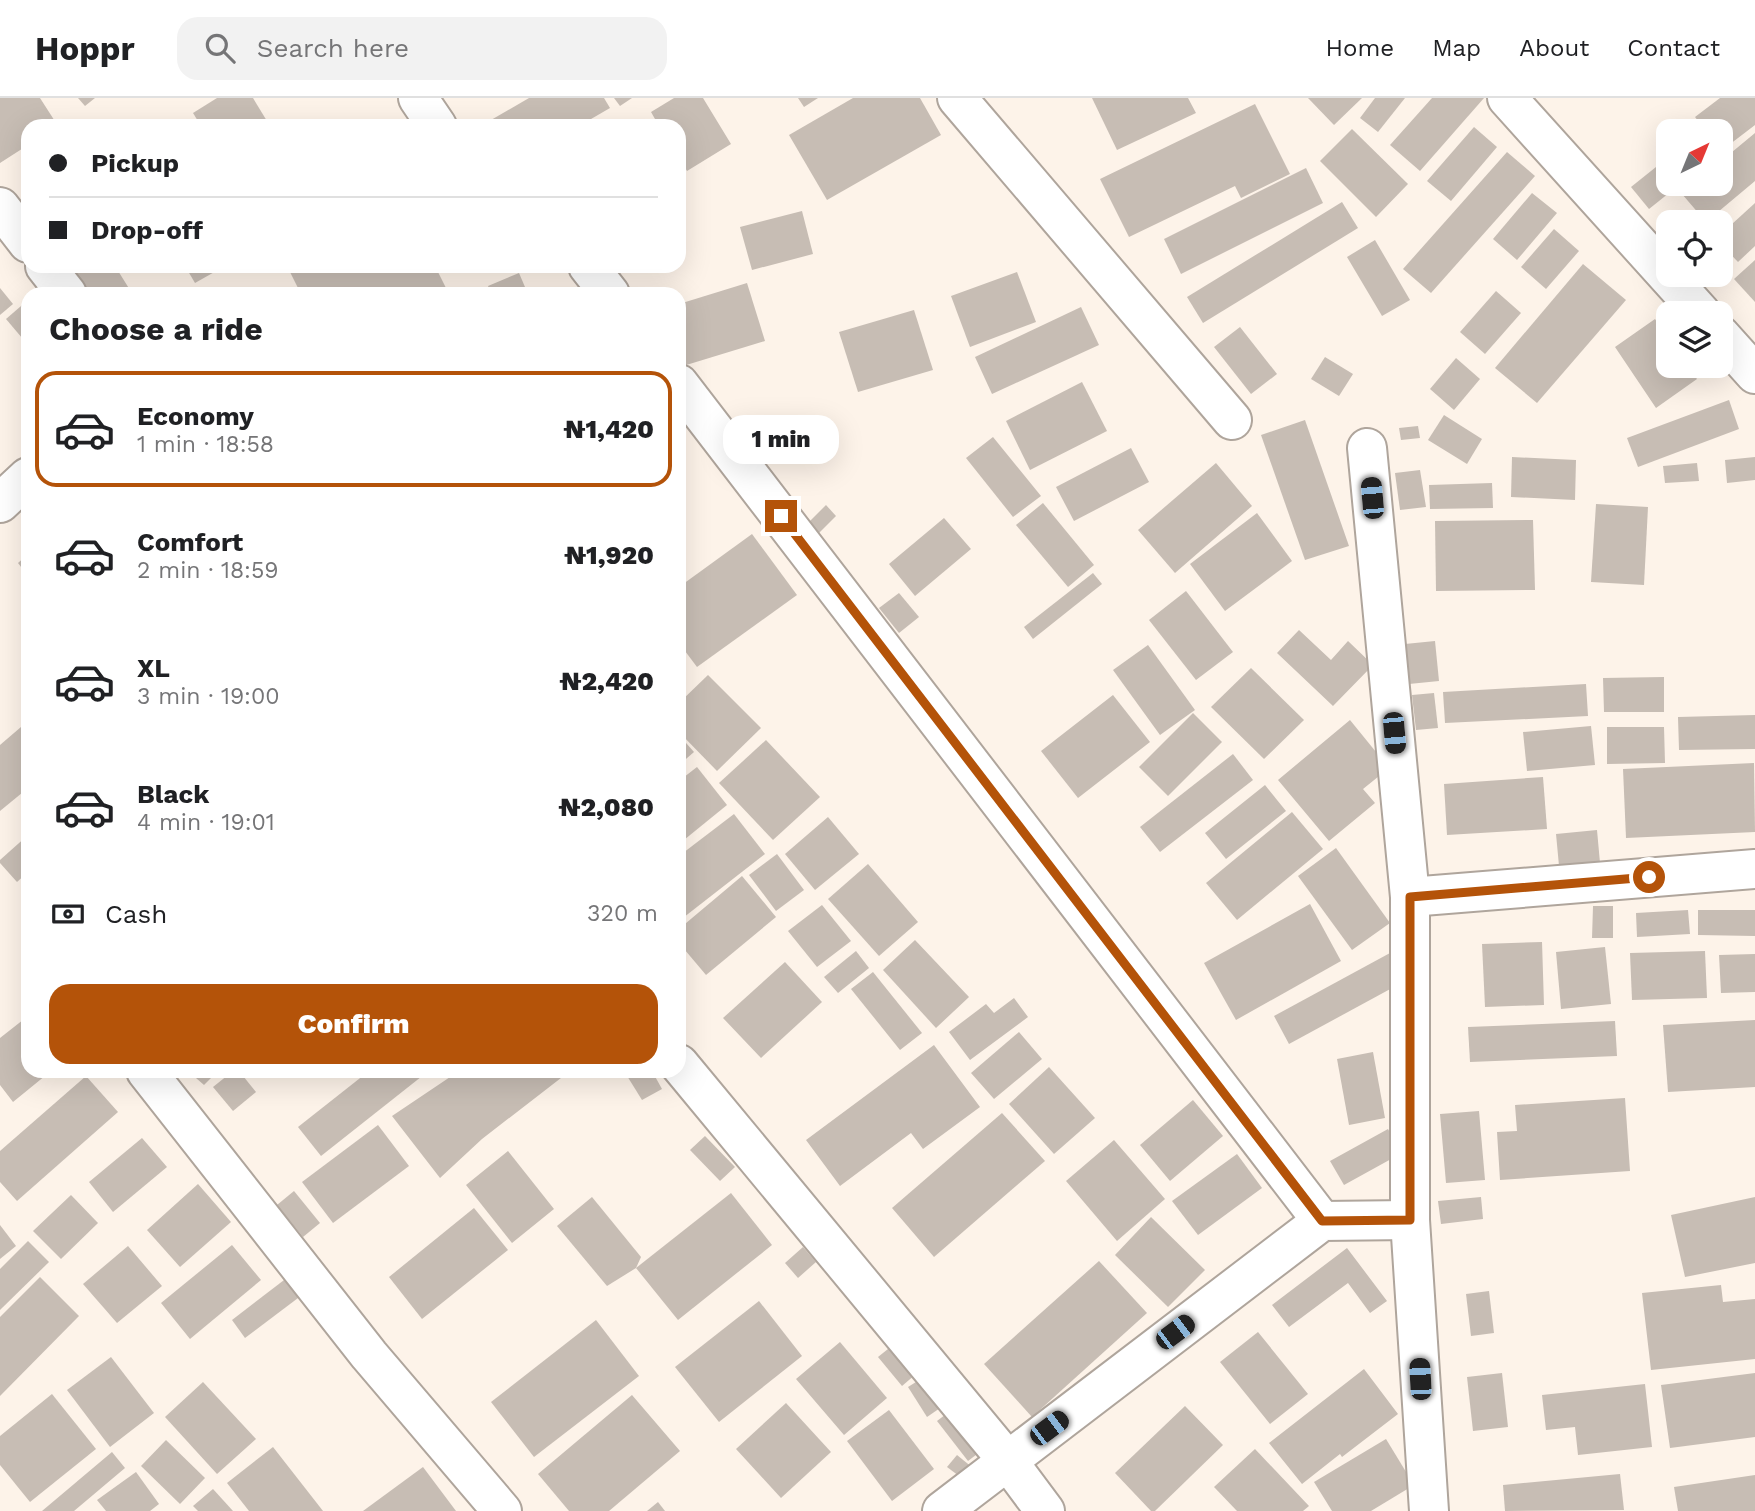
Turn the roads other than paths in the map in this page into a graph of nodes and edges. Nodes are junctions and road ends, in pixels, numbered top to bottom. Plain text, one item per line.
1 (418, 98) edge
2 (957, 98) edge
3 (1507, 98) edge
4 (432, 119) edge
5 (0, 207) edge
6 (21, 234) edge
7 (594, 273) edge
8 (604, 287) edge
9 (1689, 301) edge
10 (1733, 349) edge
11 (1755, 374) edge
12 (686, 393) edge
13 (1232, 420) dead end
14 (1367, 448) dead end
15 (21, 484) edge
16 (0, 503) edge
17 (1755, 869) edge
18 (1410, 897) junction
19 (686, 1072) edge
20 (151, 1078) edge
21 (1410, 1220) junction
22 (1322, 1221) junction
23 (1007, 1460) junction
24 (502, 1511) edge
25 (942, 1511) edge
26 (1045, 1511) edge
27 (1429, 1511) edge

1 - 4 street
2 - 13 street
3 - 9 street
5 - 6 street
7 - 8 street
10 - 11 street
12 - 22 street
14 - 18 street
15 - 16 street
17 - 18 street
18 - 21 street
19 - 23 street
20 - 24 street
21 - 22 street
21 - 27 street
22 - 23 street
23 - 25 street
23 - 26 street

